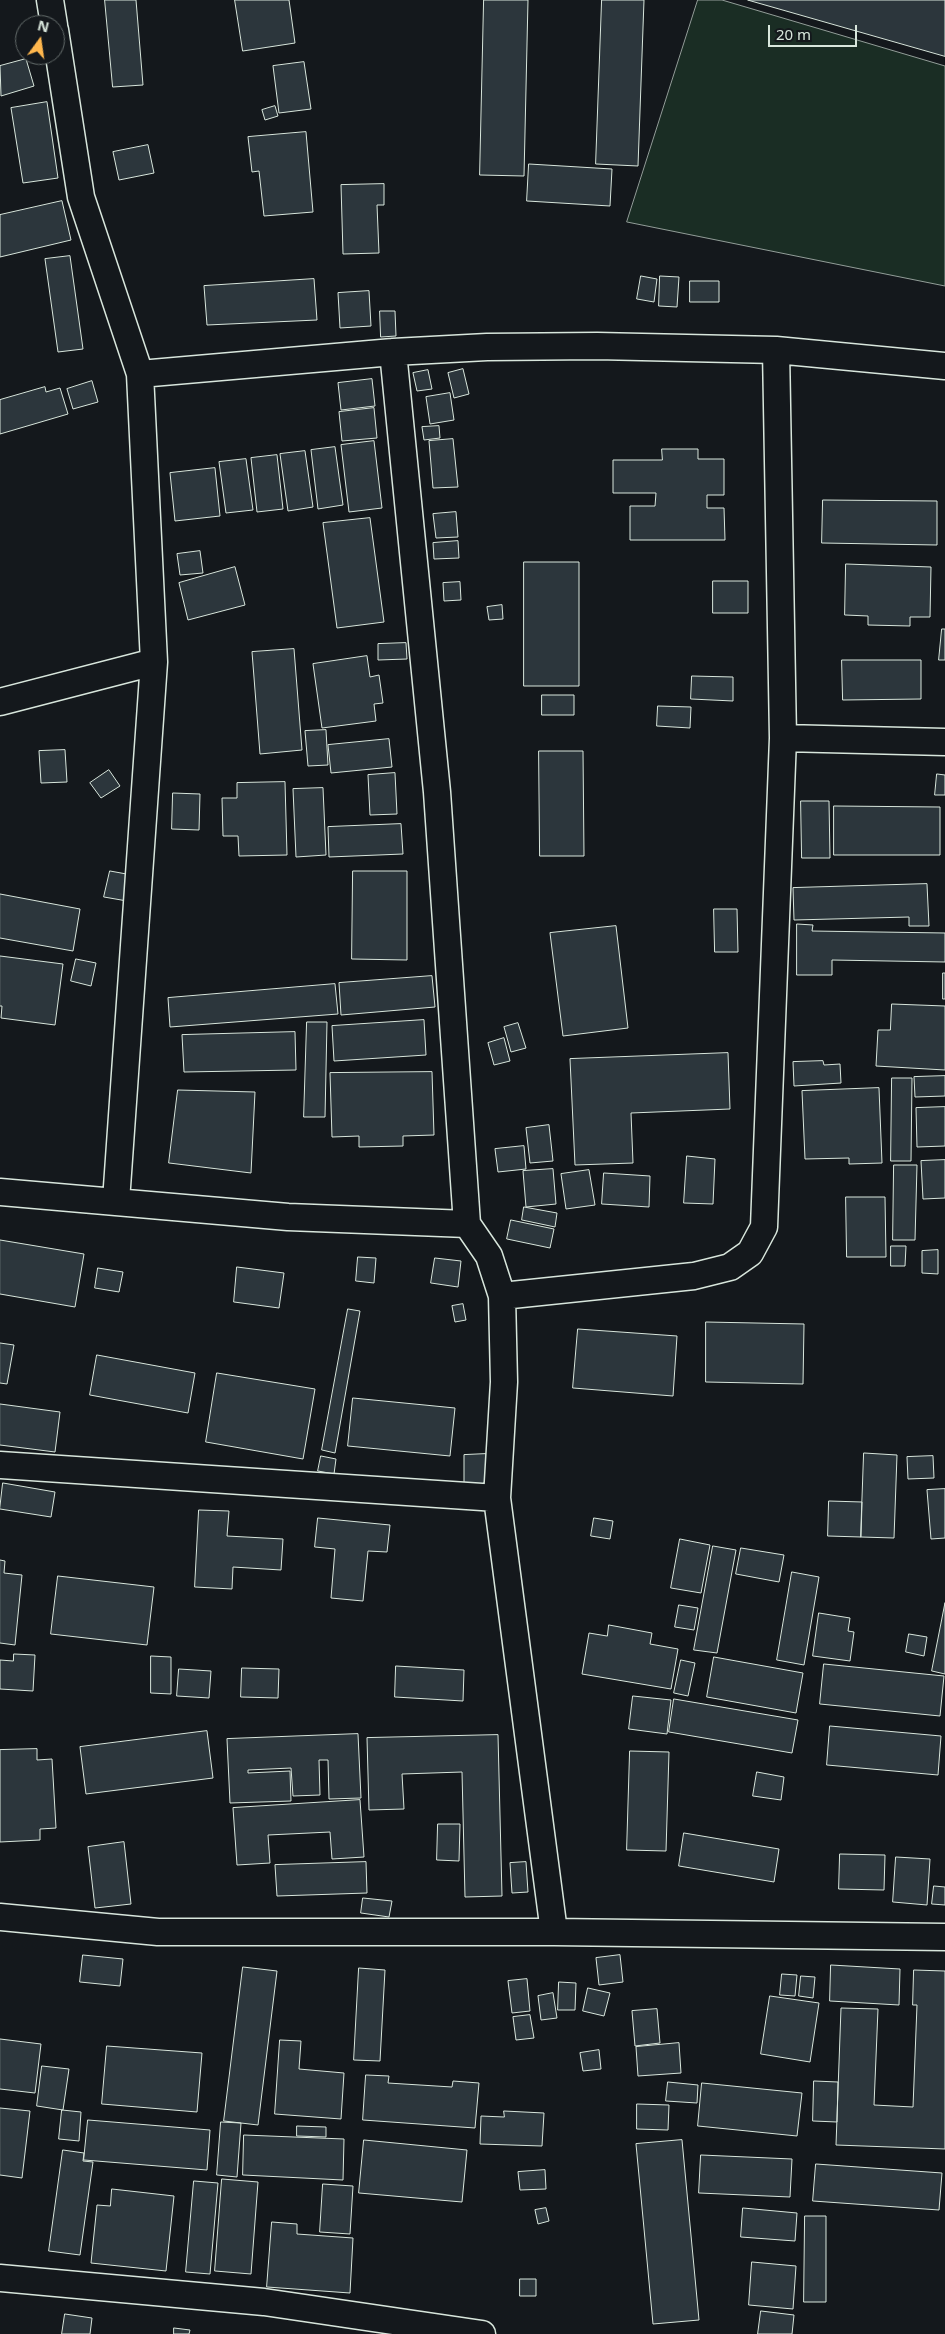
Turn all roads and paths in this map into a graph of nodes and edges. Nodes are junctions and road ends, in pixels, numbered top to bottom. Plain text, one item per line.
1 (50, 0) edge
2 (52, 15) edge
3 (60, 65) edge
4 (776, 350) junction
5 (393, 352) junction
6 (945, 366) edge
7 (140, 374) junction
8 (154, 662) junction
9 (0, 702) edge
10 (783, 738) junction
11 (945, 742) edge
12 (0, 1192) edge
13 (116, 1201) junction
14 (467, 1224) junction
15 (502, 1296) junction
16 (0, 1465) edge
17 (497, 1498) junction
18 (0, 1917) edge
19 (554, 1932) junction
20 (945, 1937) edge
21 (0, 2278) edge
22 (482, 2334) edge

1 - 2 street
3 - 7 street
4 - 5 street
4 - 6 street
4 - 10 street
5 - 7 street
5 - 14 street
7 - 8 street
8 - 9 street
8 - 13 street
10 - 11 street
10 - 15 street
12 - 13 street
13 - 14 street
14 - 15 street
15 - 17 street
16 - 17 street
17 - 19 street
18 - 19 street
19 - 20 street
21 - 22 street

